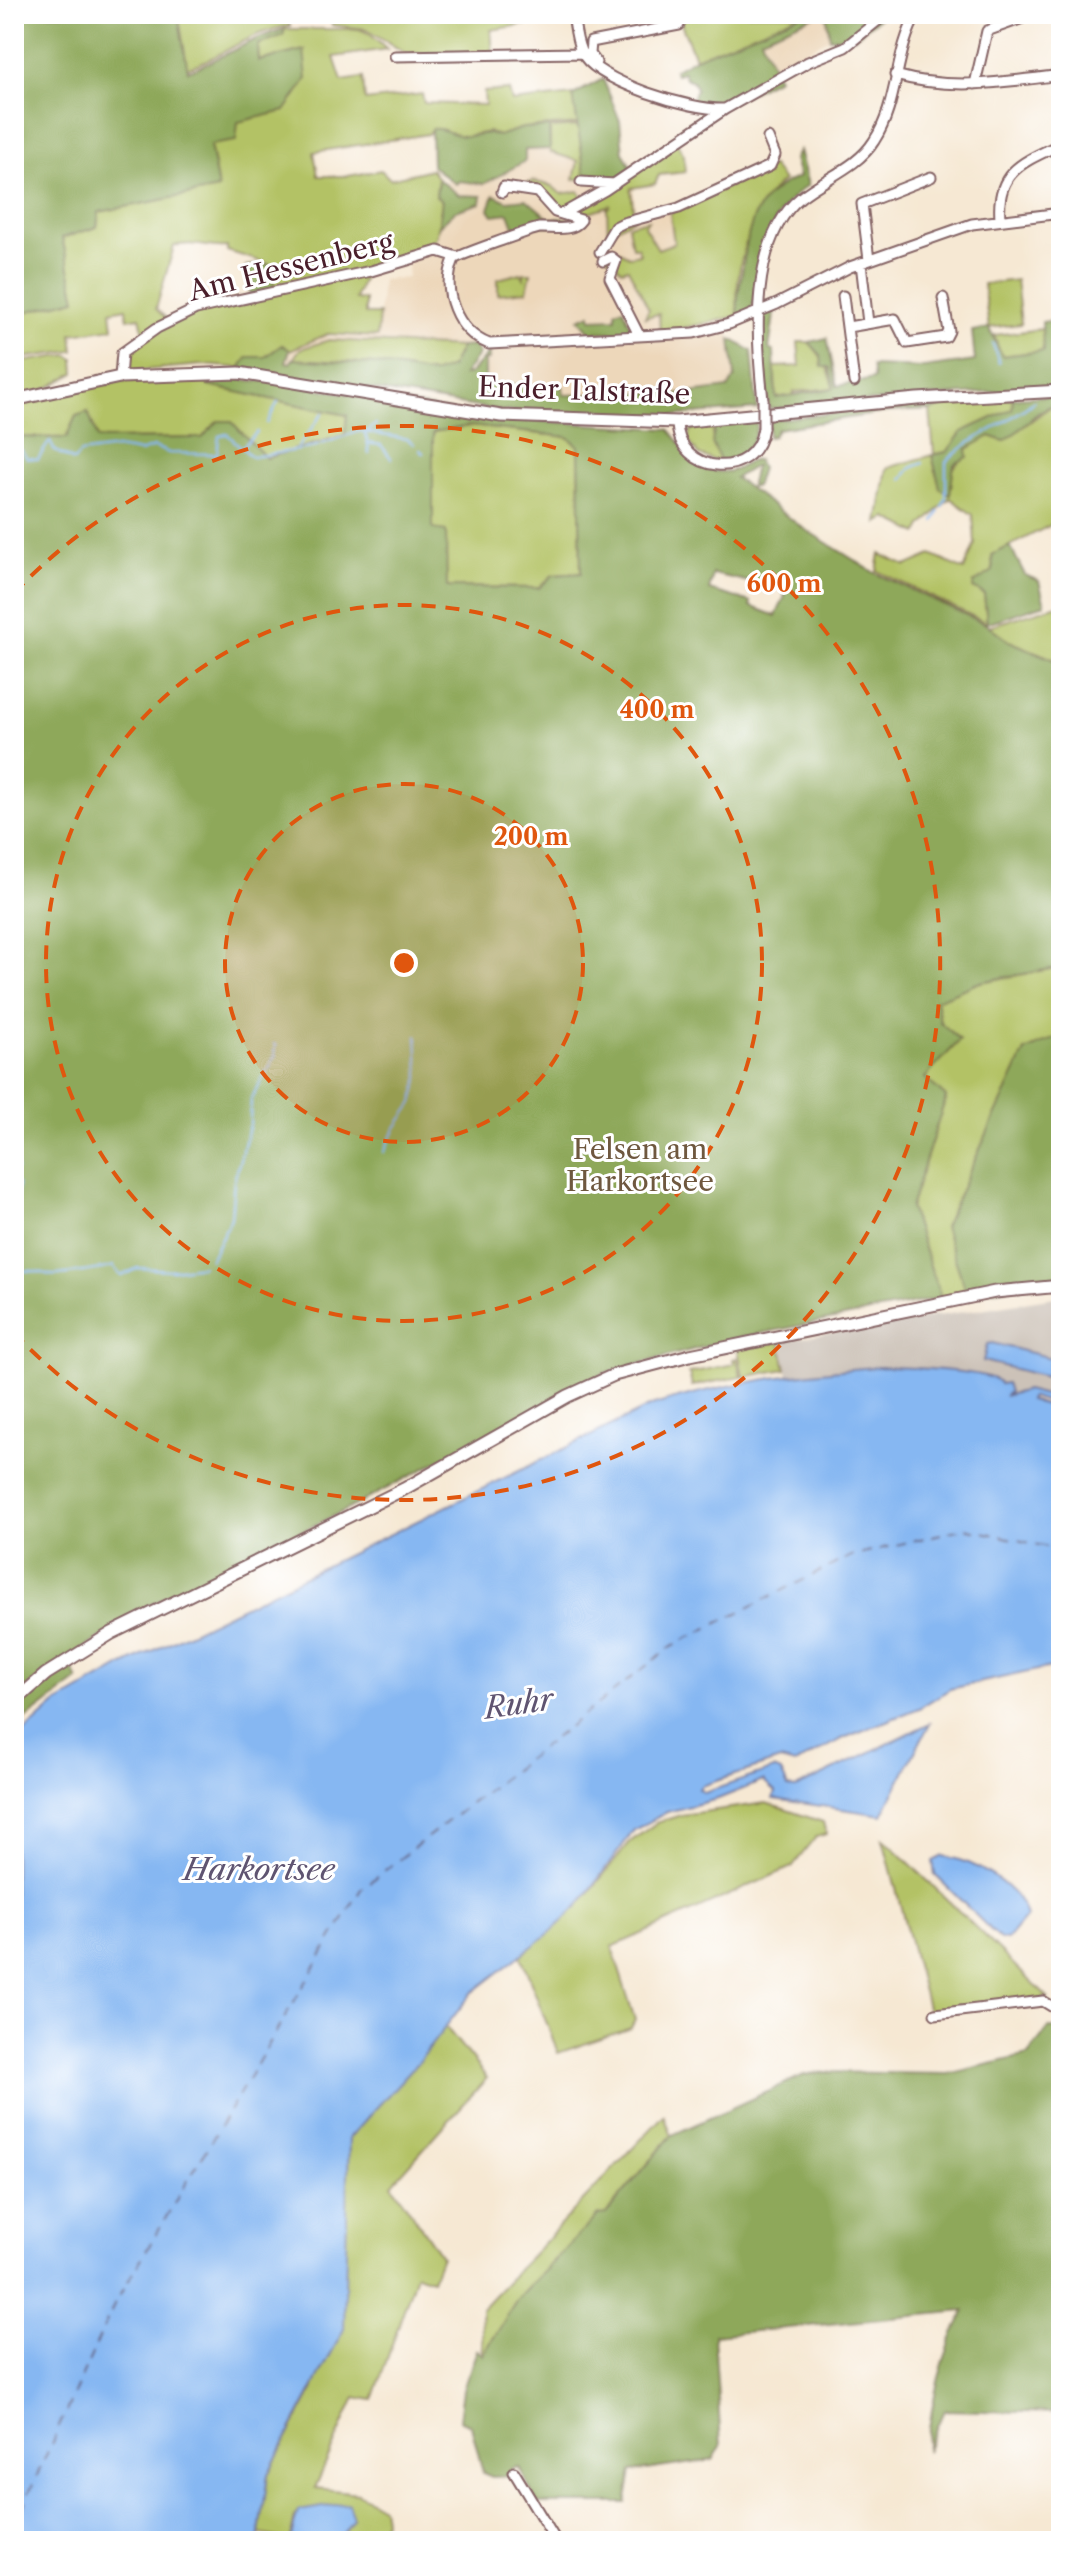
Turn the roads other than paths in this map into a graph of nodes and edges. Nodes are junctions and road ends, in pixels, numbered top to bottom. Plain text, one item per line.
1 (573, 14) edge
2 (683, 14) edge
3 (886, 14) edge
4 (917, 14) edge
5 (1034, 14) edge
6 (582, 53) junction
7 (395, 56) dead end
8 (597, 69) junction
9 (895, 75) junction
10 (1061, 75) edge
11 (975, 84) junction
12 (725, 109) junction
13 (768, 138) dead end
14 (1061, 144) edge
15 (931, 177) dead end
16 (581, 182) dead end
17 (615, 184) junction
18 (517, 190) dead end
19 (1061, 213) edge
20 (562, 214) junction
21 (1000, 218) junction
22 (457, 257) junction
23 (865, 262) junction
24 (843, 296) dead end
25 (943, 298) dead end
26 (761, 305) junction
27 (868, 323) junction
28 (848, 327) junction
29 (639, 335) junction
30 (120, 377) junction
31 (854, 382) dead end
32 (1061, 391) edge
33 (14, 400) edge
34 (683, 421) junction
35 (1061, 1286) edge
36 (14, 1702) edge
37 (1061, 2012) edge
38 (935, 2014) dead end
39 (514, 2472) dead end
40 (556, 2541) edge

1 - 6 street
2 - 8 street
3 - 12 street
4 - 9 street
5 - 11 street
6 - 7 street
6 - 8 street
8 - 12 street
9 - 11 street
9 - 26 street
10 - 11 street
12 - 17 street
13 - 29 street
14 - 21 street
15 - 23 street
16 - 17 street
17 - 20 street
18 - 20 street
19 - 21 street
20 - 22 street, Am Hessenberg
21 - 23 street
22 - 29 street
22 - 30 street, Am Hessenberg
23 - 26 street
23 - 27 street
24 - 28 street
25 - 27 street
26 - 29 street
26 - 34 street, bridge
27 - 28 street
28 - 31 street
30 - 33 main road, Ender Talstraße
30 - 34 main road, Ender Talstraße
32 - 34 main road, Ender Talstraße
35 - 36 main road
37 - 38 street
39 - 40 street

